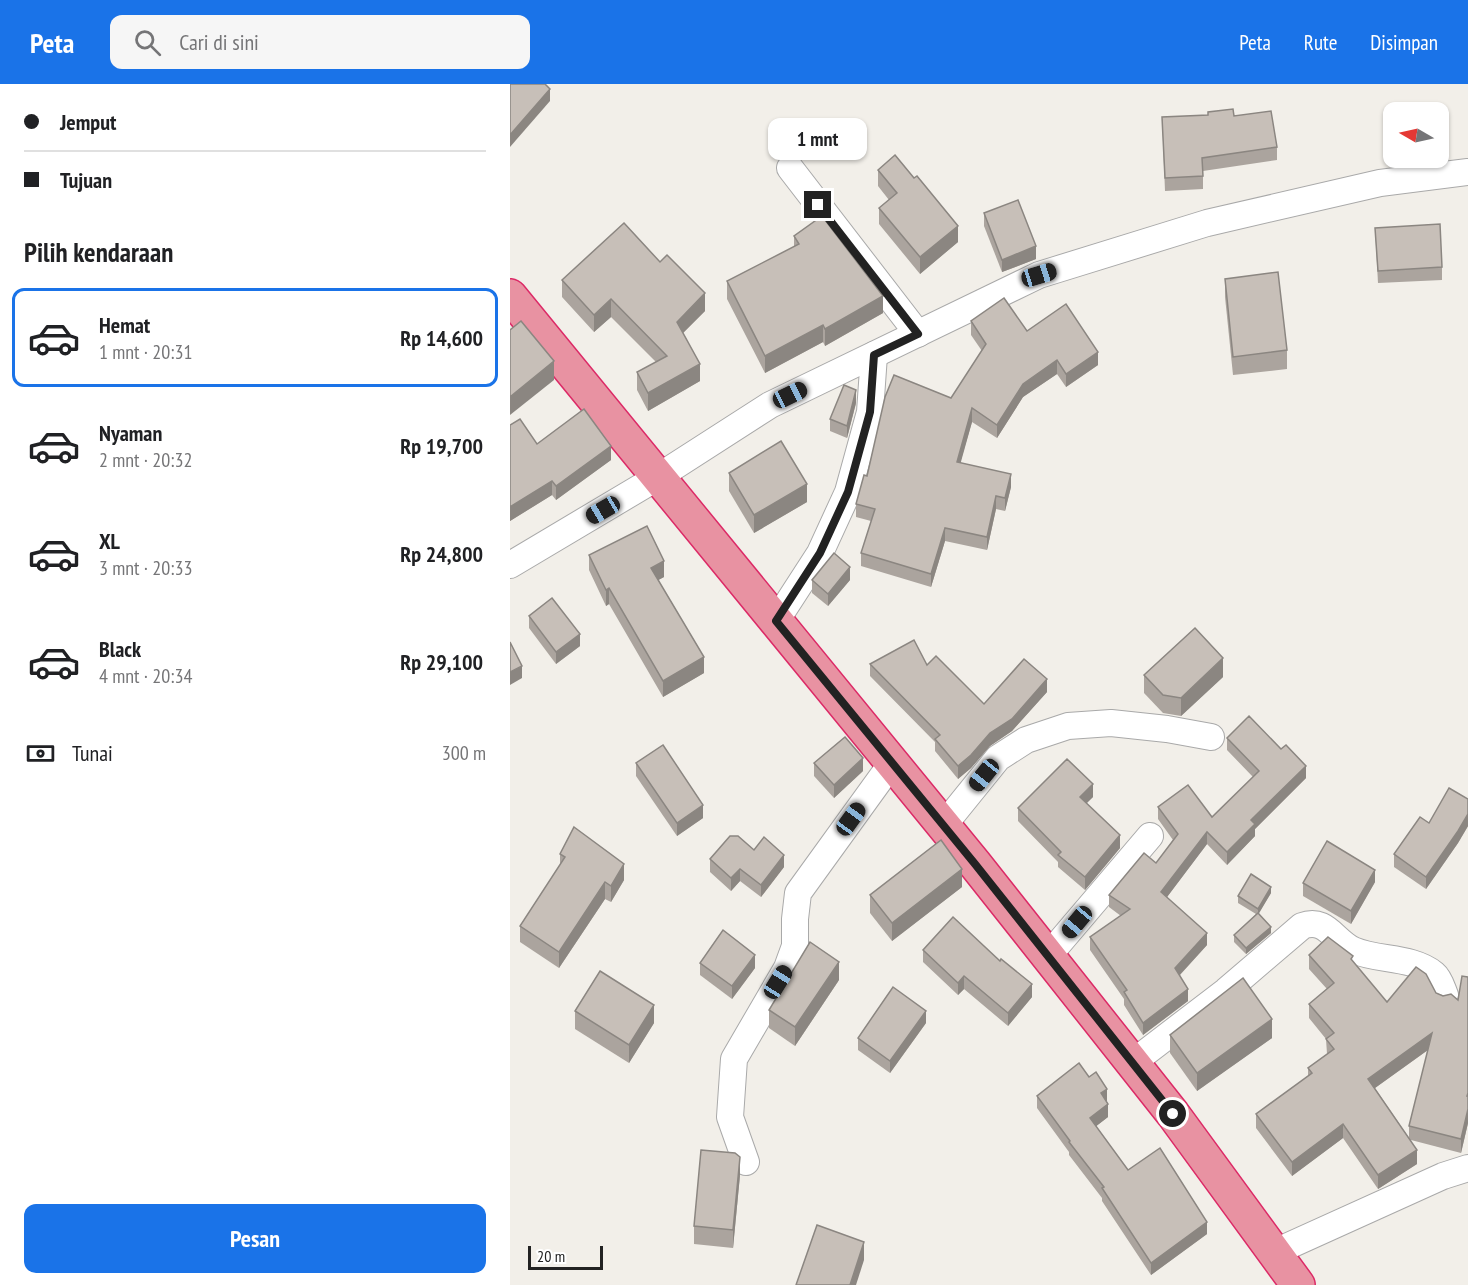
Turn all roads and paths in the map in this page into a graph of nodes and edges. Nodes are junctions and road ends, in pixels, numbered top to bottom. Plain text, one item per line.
1 (790, 168) dead end
2 (1468, 172) edge
3 (510, 296) edge
4 (918, 334) junction
5 (874, 355) junction
6 (658, 477) junction
7 (510, 565) edge
8 (776, 621) junction
9 (1211, 737) dead end
10 (892, 763) junction
11 (943, 826) junction
12 (1150, 836) dead end
13 (1048, 957) junction
14 (1445, 995) edge
15 (1132, 1063) junction
16 (1468, 1149) edge
17 (746, 1162) dead end
18 (1468, 1168) edge
19 (1443, 1176) junction
20 (1275, 1252) junction
21 (1299, 1285) edge

1 - 4 street
2 - 4 street
3 - 6 highway
4 - 5 street
5 - 6 street
5 - 8 street
6 - 7 street
6 - 8 highway
8 - 10 highway
9 - 11 street
10 - 11 highway
10 - 17 street
11 - 13 highway
12 - 13 street
13 - 15 highway
14 - 15 street
15 - 20 highway
16 - 19 street
18 - 19 street
19 - 20 street
20 - 21 highway

